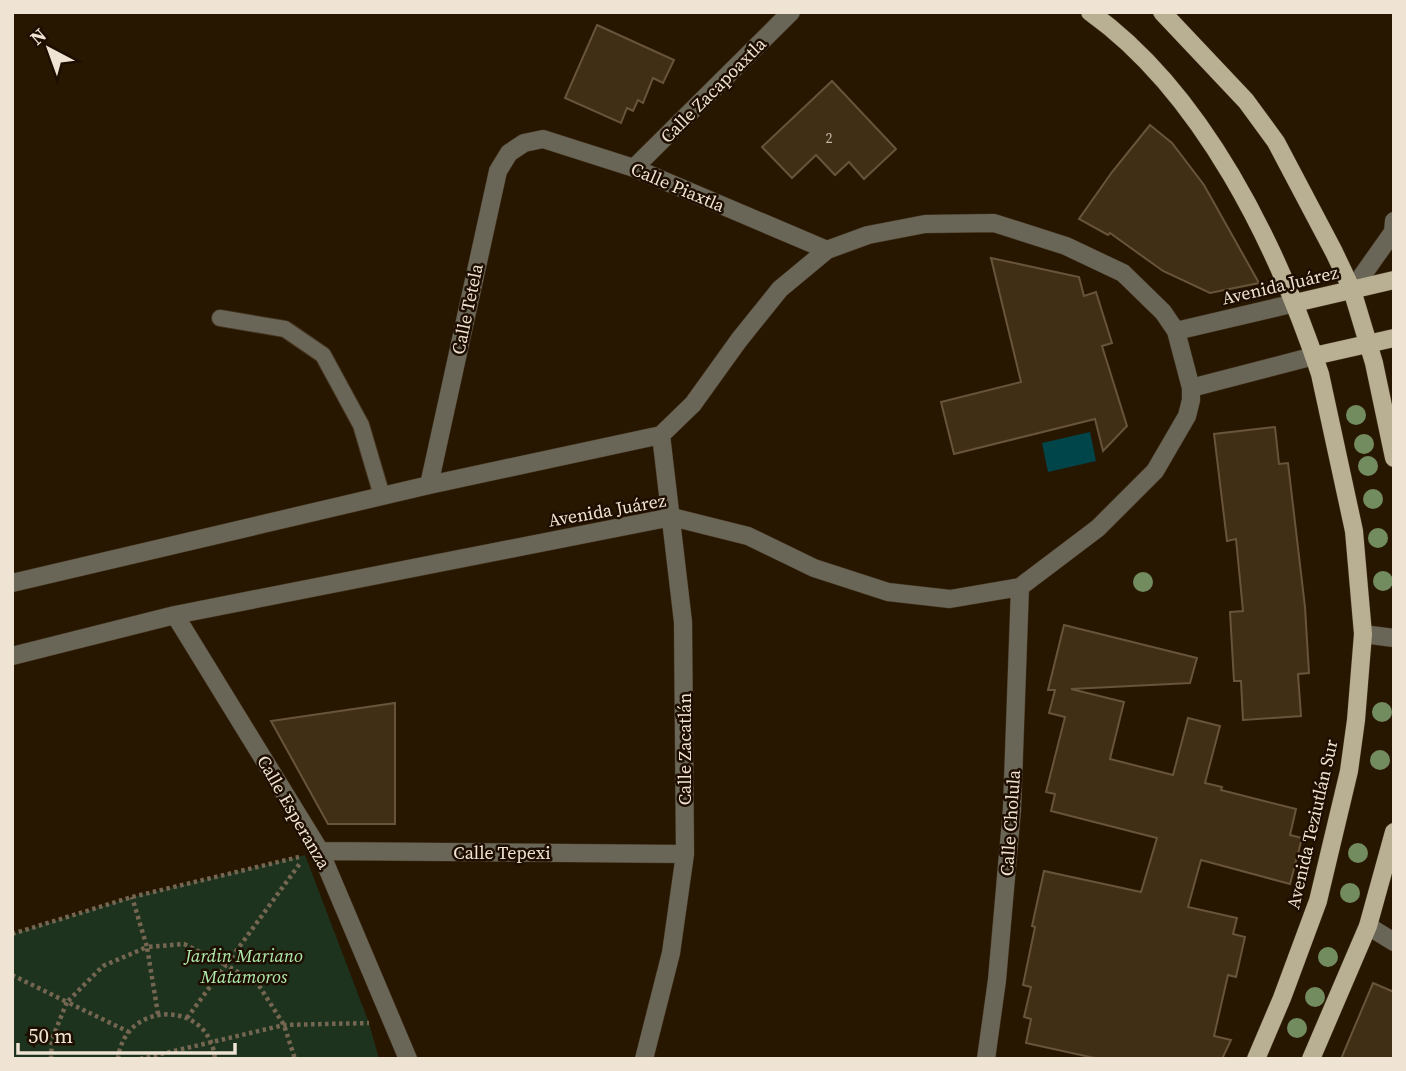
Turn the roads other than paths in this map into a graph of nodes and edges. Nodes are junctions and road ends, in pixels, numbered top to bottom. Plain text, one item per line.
1 (791, 12) edge
2 (1090, 12) edge
3 (1162, 12) edge
4 (524, 143) joint
5 (634, 168) junction
6 (1394, 221) edge
7 (827, 250) junction
8 (1394, 280) edge
9 (1352, 290) junction
10 (1295, 303) junction
11 (220, 318) dead end
12 (1176, 331) junction
13 (1394, 338) edge
14 (1368, 344) junction
15 (1314, 356) junction
16 (1191, 388) junction
17 (661, 435) junction
18 (1394, 458) edge
19 (429, 485) junction
20 (382, 496) junction
21 (672, 517) junction
22 (12, 583) edge
23 (1020, 587) junction
24 (175, 615) junction
25 (1363, 634) junction
26 (1394, 638) edge
27 (12, 656) edge
28 (1394, 832) edge
29 (313, 853) junction
30 (685, 854) junction
31 (1368, 926) junction
32 (1394, 942) edge
33 (408, 1059) edge
34 (643, 1059) edge
35 (986, 1059) edge
36 (1256, 1059) edge
37 (1311, 1059) edge

1 - 5 street, Calle Zacapoaxtla
2 - 10 main road, Avenida Teziutlán Sur
3 - 9 main road
4 - 5 street, Calle Piaxtla
4 - 19 street, Calle Tetela
5 - 7 street, Calle Piaxtla
6 - 9 street
7 - 12 street, Avenida Juárez
7 - 17 street, Avenida Juárez
8 - 9 main road, Avenida Juárez
9 - 10 main road, Avenida Juárez
9 - 14 main road
10 - 12 street, Avenida Juárez
10 - 15 main road, Avenida Teziutlán Sur
11 - 20 lane
12 - 16 street, Avenida Juárez
13 - 14 main road
14 - 15 main road
14 - 18 main road
15 - 16 street
15 - 25 main road, Avenida Teziutlán Sur
16 - 23 street, Avenida Juárez
17 - 19 street
17 - 21 street, Calle Zacatlán
19 - 20 street
20 - 22 street
21 - 23 street, Avenida Juárez
21 - 24 street, Avenida Juárez
21 - 30 street, Calle Zacatlán
23 - 35 street, Calle Cholula
24 - 27 street, Avenida Juárez
24 - 29 street, Calle Esperanza
25 - 26 street
25 - 36 main road, Avenida Teziutlán Sur
28 - 31 main road
29 - 30 street, Calle Tepexi
29 - 33 street, Calle Esperanza
30 - 34 street, Calle Zacatlán
31 - 32 street
31 - 37 main road

